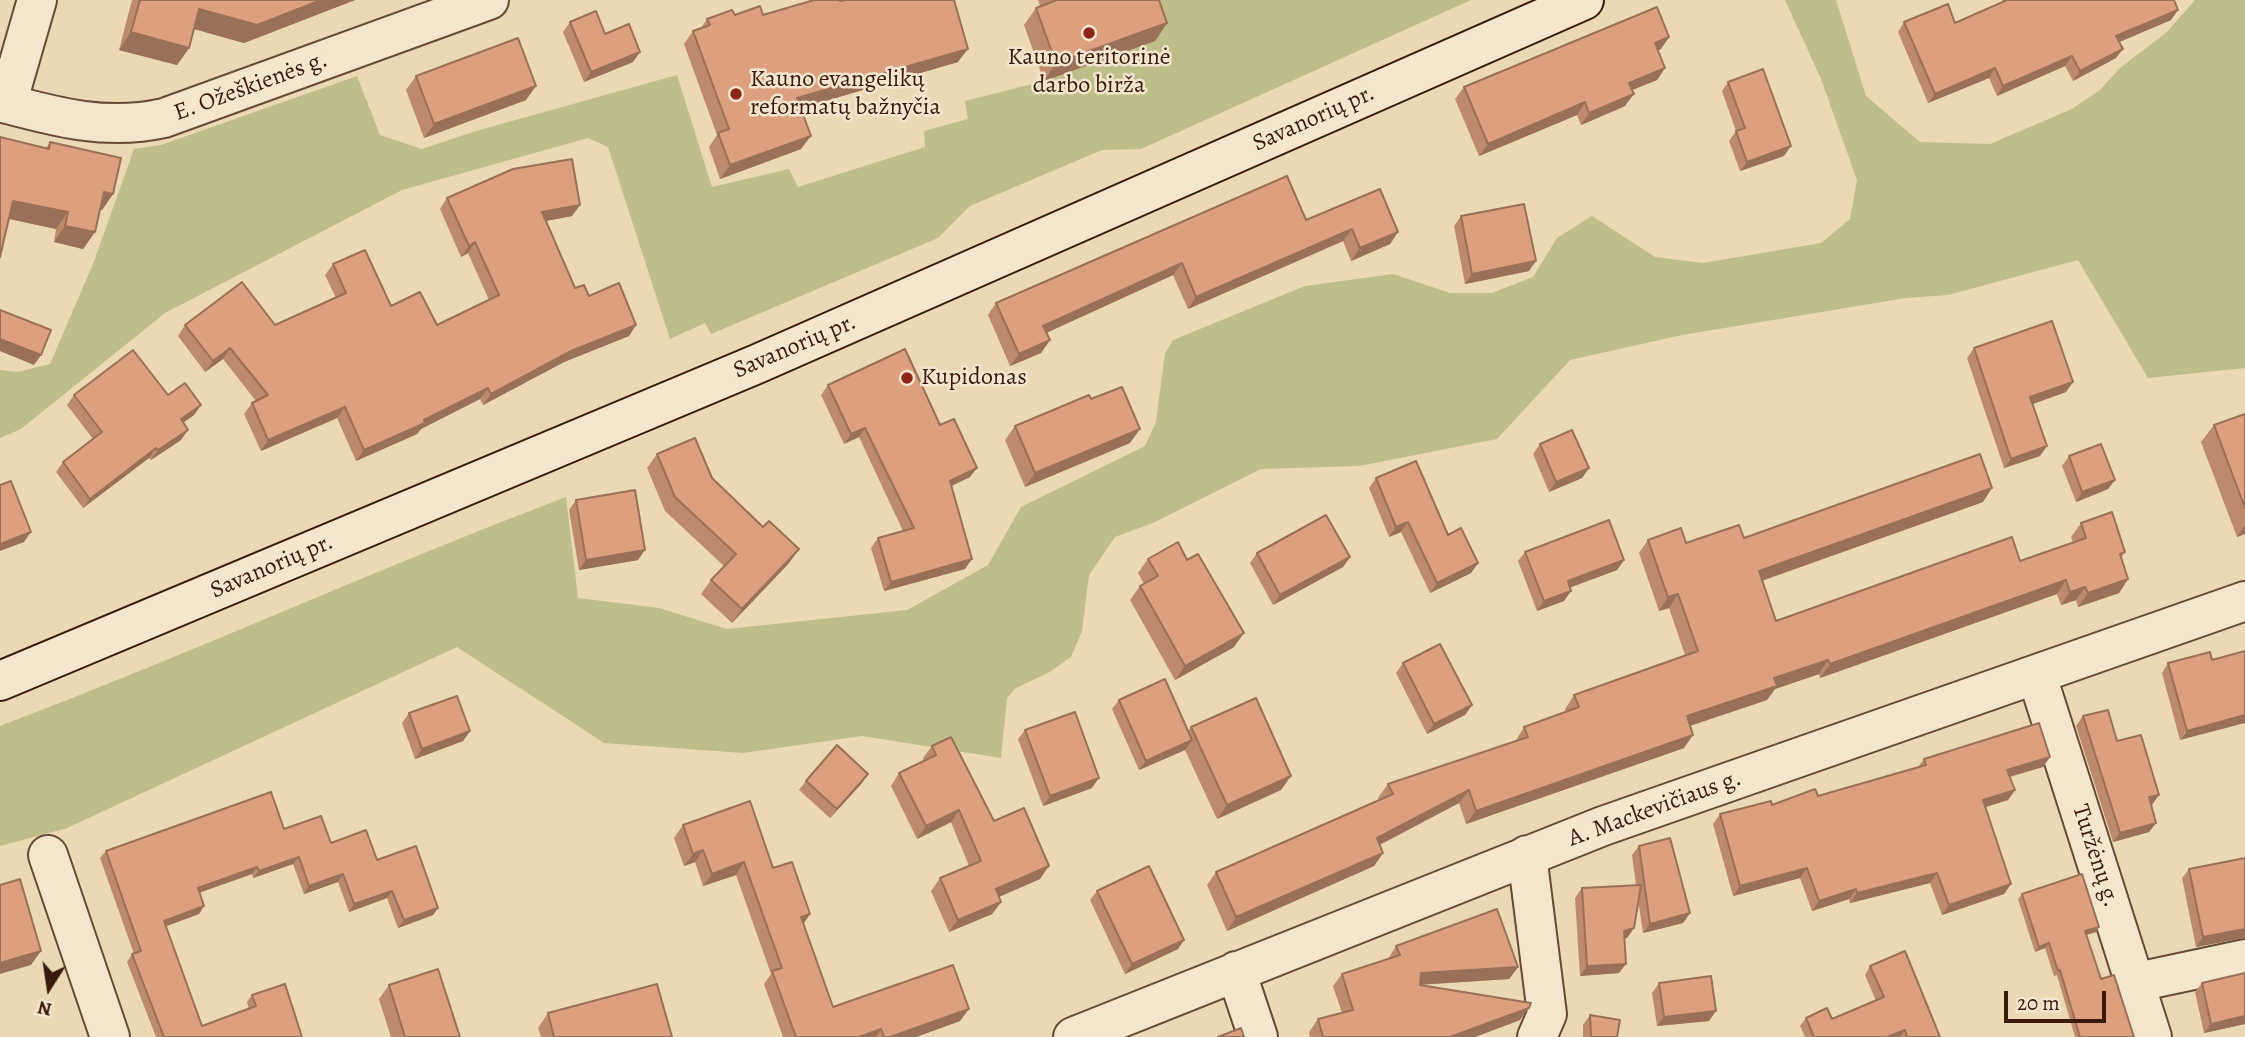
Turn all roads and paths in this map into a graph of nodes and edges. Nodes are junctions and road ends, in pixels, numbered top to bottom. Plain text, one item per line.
1 (37, 0) edge
2 (489, 0) edge
3 (1584, 0) edge
4 (3, 103) edge
5 (2245, 601) edge
6 (2037, 676) junction
7 (0, 681) edge
8 (48, 855) dead end
9 (1527, 855) junction
10 (2245, 959) edge
11 (1236, 971) junction
12 (2137, 982) junction
13 (110, 1037) edge
14 (1073, 1037) edge
15 (1258, 1037) edge
16 (1537, 1037) edge
17 (2152, 1037) edge

1 - 4 street
2 - 4 street, E. Ožeškienės g.
3 - 7 street, Savanorių pr.
5 - 6 street, A. Mackevičiaus g.
6 - 9 street, A. Mackevičiaus g.
6 - 12 street, Turžėnų g.
8 - 13 street
9 - 11 street, A. Mackevičiaus g.
9 - 16 street
10 - 12 street
11 - 14 street, A. Mackevičiaus g.
11 - 15 street
12 - 17 street, Turžėnų g.

